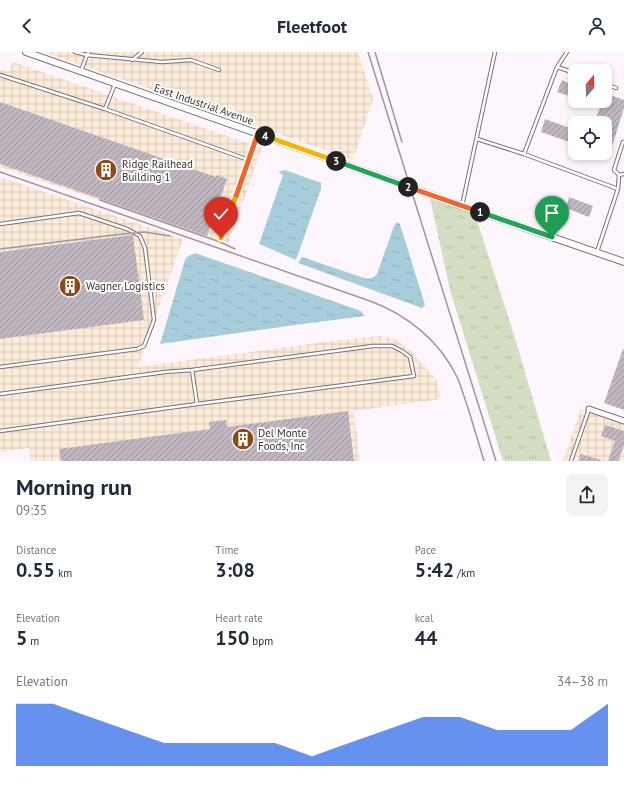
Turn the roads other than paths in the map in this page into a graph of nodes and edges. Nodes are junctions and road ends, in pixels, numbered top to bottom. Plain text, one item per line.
1 (26, 52) edge
2 (75, 52) edge
3 (89, 52) edge
4 (142, 52) edge
5 (495, 52) edge
6 (567, 52) edge
7 (87, 55) junction
8 (131, 60) junction
9 (557, 67) junction
10 (219, 70) dead end
11 (80, 71) junction
12 (568, 71) edge
13 (0, 75) edge
14 (115, 84) junction
15 (612, 87) edge
16 (616, 88) dead end
17 (105, 109) junction
18 (258, 133) junction
19 (477, 139) junction
20 (624, 142) edge
21 (524, 154) junction
22 (249, 160) junction
23 (624, 174) edge
24 (619, 175) junction
25 (618, 189) junction
26 (462, 206) junction
27 (0, 224) edge
28 (221, 238) dead end
29 (596, 252) junction
30 (624, 262) edge
31 (0, 368) edge
32 (192, 370) junction
33 (0, 394) edge
34 (197, 404) junction
35 (589, 409) joint
36 (624, 421) edge
37 (0, 431) edge
38 (571, 461) edge

1 - 11 street, East Industrial Avenue
2 - 7 lane
3 - 7 lane
4 - 8 lane
5 - 19 lane
6 - 9 lane
7 - 8 lane
7 - 11 lane
8 - 10 lane
9 - 12 lane
9 - 21 lane
11 - 14 street, East Industrial Avenue
13 - 17 lane
14 - 17 lane
14 - 18 street, East Industrial Avenue
15 - 16 lane
17 - 22 lane
18 - 22 lane
18 - 26 street, East Industrial Avenue
19 - 21 lane
19 - 26 lane
20 - 24 lane
21 - 25 lane
22 - 28 lane
23 - 24 lane
24 - 25 lane
25 - 29 lane
26 - 29 street, East Industrial Avenue
27 - 31 lane
29 - 30 street, East Industrial Avenue
32 - 33 lane
32 - 34 lane
32 - 34 lane
34 - 37 lane
35 - 36 street
35 - 38 lane

